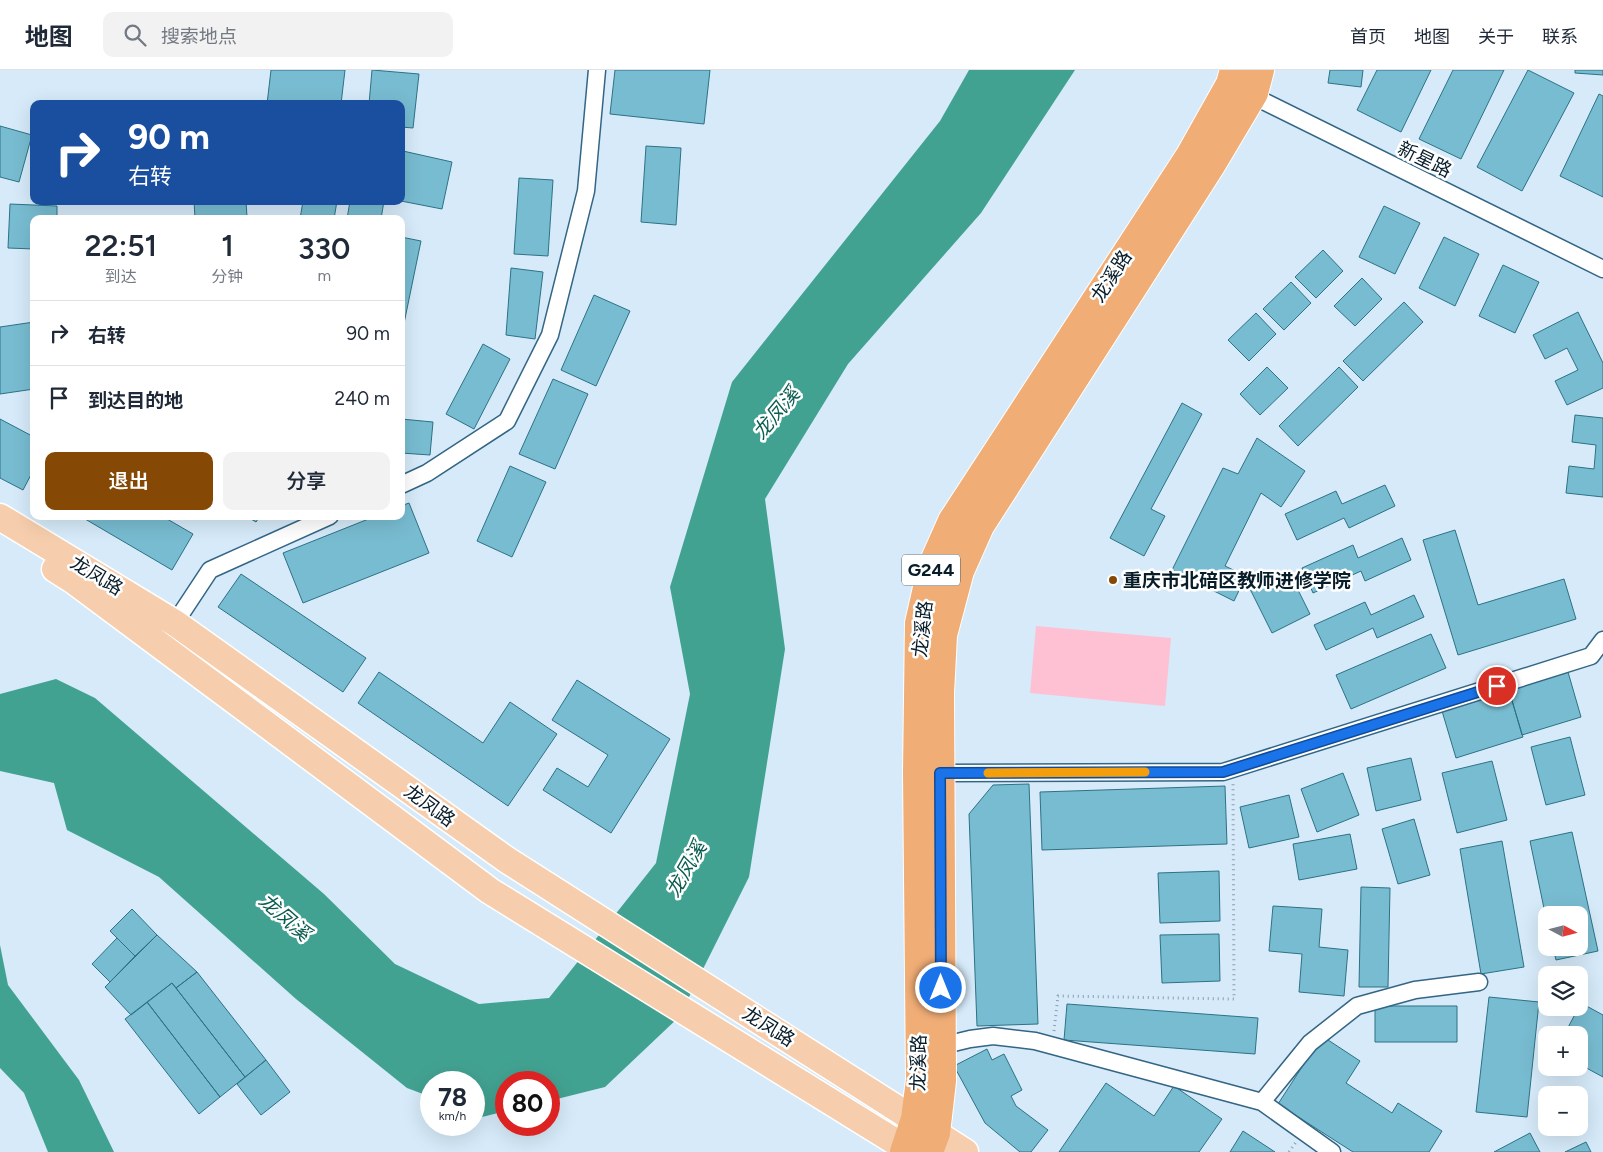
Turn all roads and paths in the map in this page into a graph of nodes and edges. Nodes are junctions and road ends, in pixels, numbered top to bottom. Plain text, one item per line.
1 (597, 70) edge
2 (1260, 70) edge
3 (1239, 83) edge
4 (1603, 268) edge
5 (405, 483) edge
6 (0, 518) edge
7 (321, 520) edge
8 (0, 537) edge
9 (175, 623) junction
10 (1603, 640) edge
11 (1233, 769) junction
12 (940, 773) junction
13 (1479, 982) dead end
14 (1052, 1045) junction
15 (941, 1046) junction
16 (1262, 1102) junction
17 (917, 1143) edge
18 (965, 1152) edge
19 (1332, 1152) edge

1 - 5 street
2 - 3 highway, 龙溪路 / G244
3 - 4 street, 新星路
3 - 12 highway, 龙溪路 / G244
3 - 17 highway, 龙溪路 / G244
6 - 9 main road, 龙凤路
7 - 9 street
8 - 17 main road, 龙凤路
9 - 17 main road, 龙凤路
10 - 11 street
11 - 12 street
11 - 14 path
12 - 15 highway, 龙溪路 / G244
13 - 16 street
14 - 15 street
14 - 16 street
15 - 17 highway, 龙溪路 / G244
16 - 19 street
17 - 18 main road

